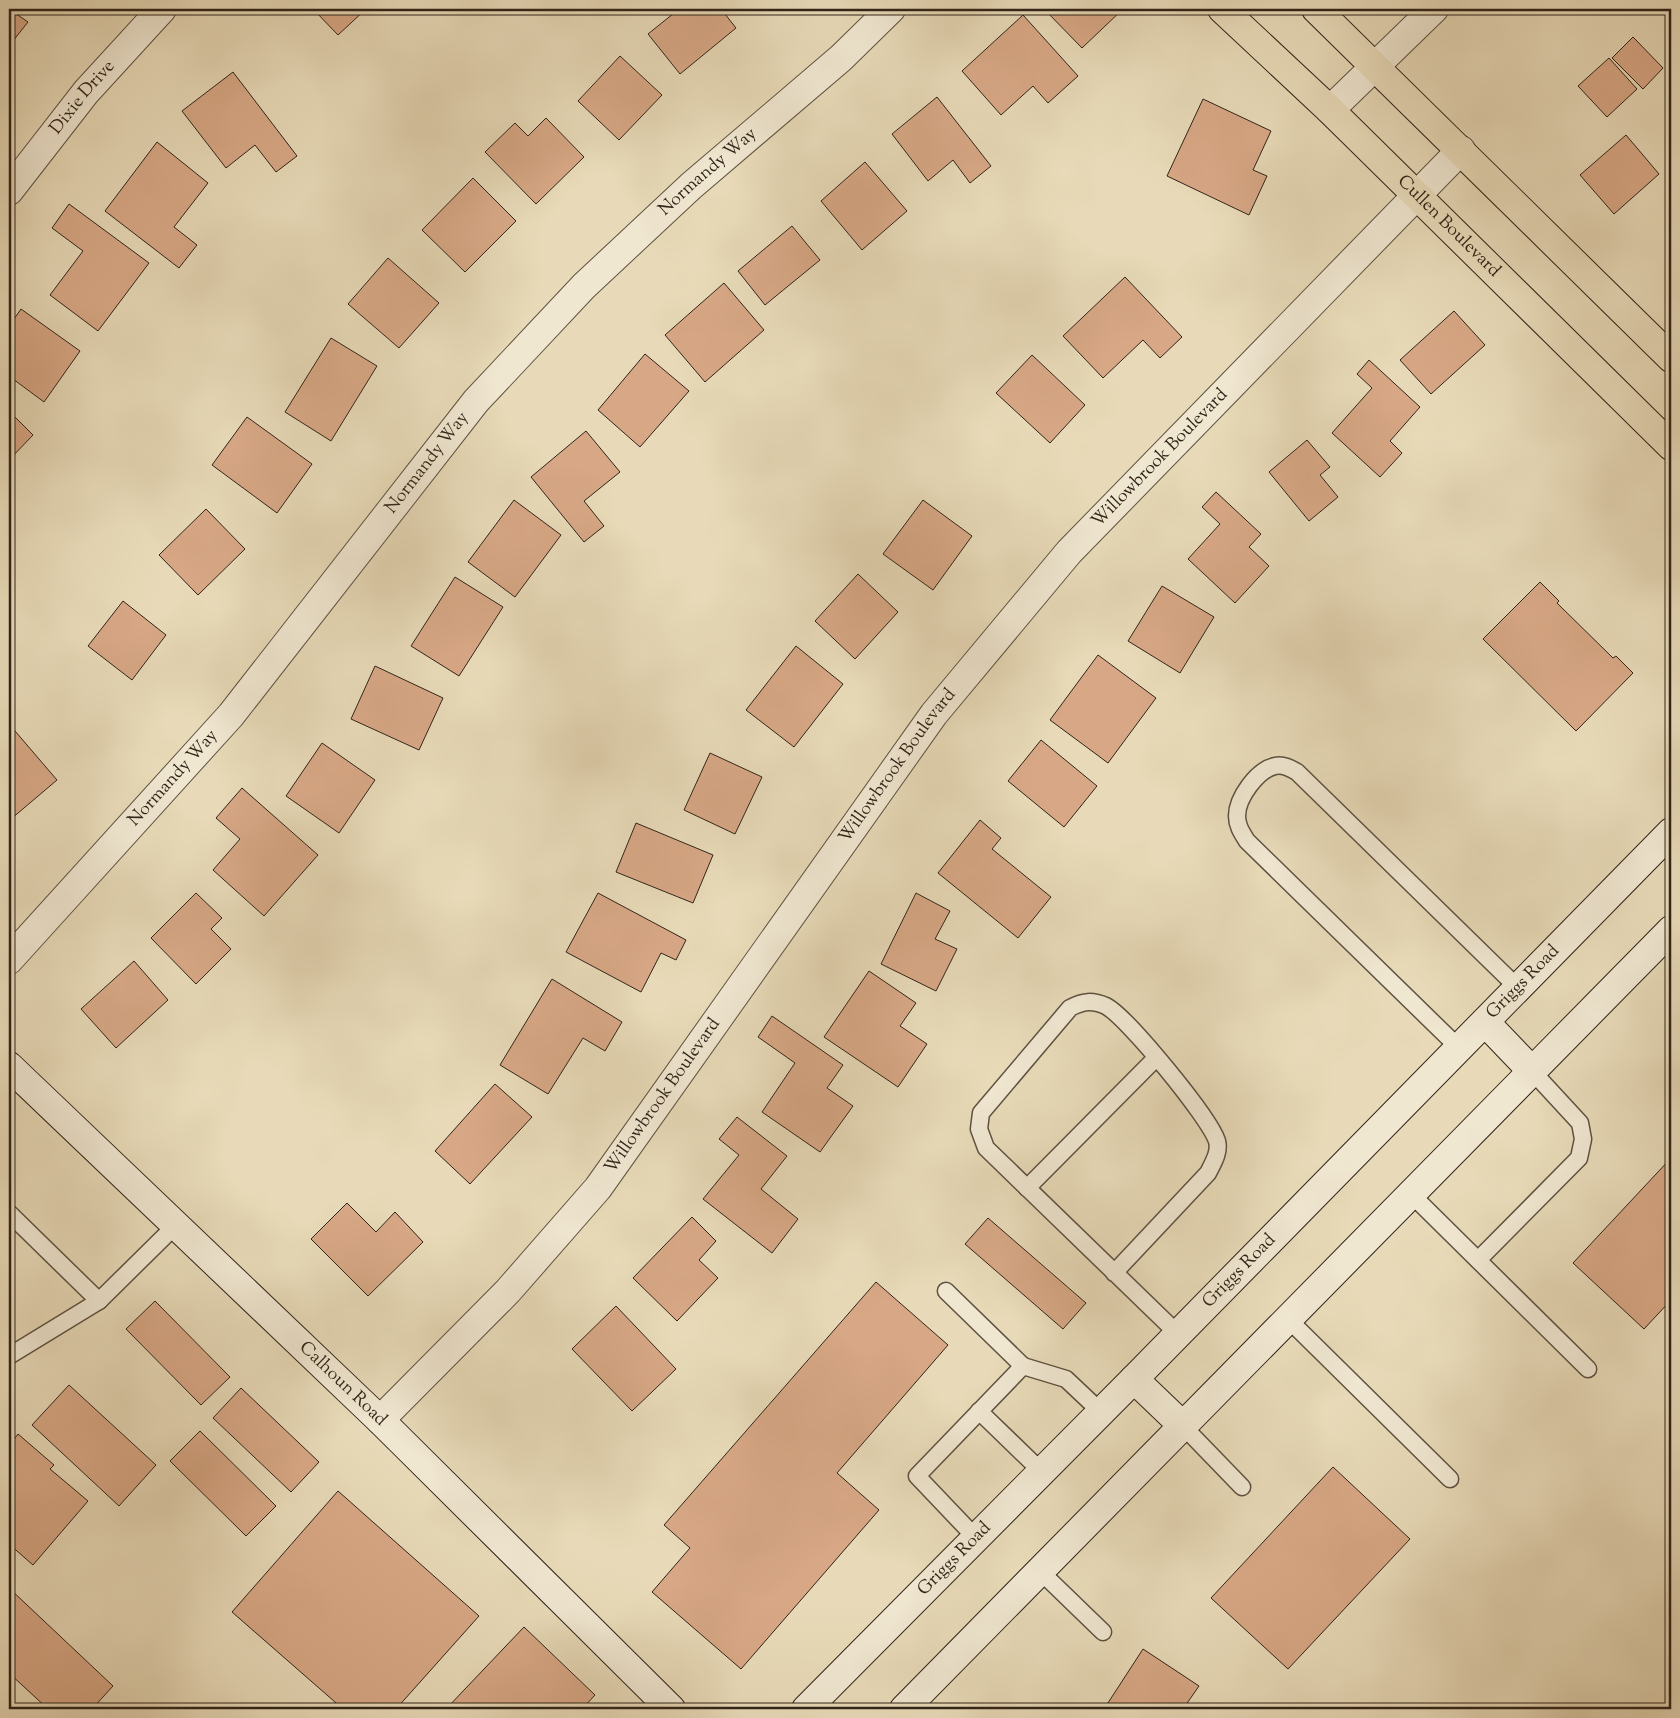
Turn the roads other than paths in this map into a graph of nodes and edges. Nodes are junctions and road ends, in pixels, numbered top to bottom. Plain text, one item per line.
1 (162, 9) edge
2 (892, 9) edge
3 (1222, 9) edge
4 (1316, 9) edge
5 (1434, 9) edge
6 (1375, 66) junction
7 (1330, 110) junction
8 (1461, 150) junction
9 (9, 191) edge
10 (1415, 196) junction
11 (1671, 358) edge
12 (1671, 446) edge
13 (1671, 832) edge
14 (1668, 940) edge
15 (9, 960) edge
16 (1518, 988) junction
17 (1485, 1022) junction
18 (1459, 1048) junction
19 (1156, 1058) junction
20 (9, 1066) edge
21 (1532, 1072) junction
22 (1027, 1188) junction
23 (1411, 1194) junction
24 (9, 1214) edge
25 (177, 1224) junction
26 (1478, 1260) junction
27 (1114, 1273) junction
28 (946, 1291) dead end
29 (99, 1301) junction
30 (1288, 1319) junction
31 (1178, 1334) junction
32 (9, 1356) edge
33 (1023, 1366) junction
34 (1588, 1369) dead end
35 (1134, 1379) junction
36 (979, 1411) junction
37 (1101, 1412) junction
38 (380, 1420) junction
39 (1183, 1426) junction
40 (1042, 1472) junction
41 (1450, 1479) dead end
42 (1242, 1487) dead end
43 (976, 1538) junction
44 (1040, 1571) junction
45 (1103, 1632) dead end
46 (667, 1708) edge
47 (806, 1709) edge
48 (904, 1709) edge

1 - 9 street, Dixie Drive
2 - 15 street, Normandy Way
3 - 7 main road, Cullen Boulevard
4 - 6 main road
5 - 6 street
6 - 7 street
6 - 8 main road
7 - 10 main road, Cullen Boulevard
8 - 10 street, Willowbrook Boulevard
8 - 11 main road
10 - 12 main road, Cullen Boulevard
10 - 38 street, Willowbrook Boulevard
13 - 16 street, Griggs Road
14 - 21 street
16 - 17 street, Griggs Road
16 - 18 lane
17 - 18 street, Griggs Road
17 - 21 street
18 - 31 street, Griggs Road
19 - 22 lane
19 - 22 lane
19 - 27 lane
20 - 25 street, Calhoun Road
21 - 23 street
21 - 26 lane
22 - 27 lane
23 - 26 lane
23 - 30 street
24 - 29 lane
25 - 29 lane
25 - 38 street, Calhoun Road
26 - 34 lane
27 - 31 lane
28 - 33 lane
29 - 32 lane
30 - 39 street
30 - 41 lane
31 - 35 street, Griggs Road
33 - 36 lane
33 - 37 lane
35 - 37 street, Griggs Road
35 - 39 street
36 - 40 lane
36 - 43 lane
37 - 40 street, Griggs Road
38 - 46 street, Calhoun Road
39 - 42 lane
39 - 44 street
40 - 43 street, Griggs Road
43 - 47 street, Griggs Road
44 - 45 lane
44 - 48 street

